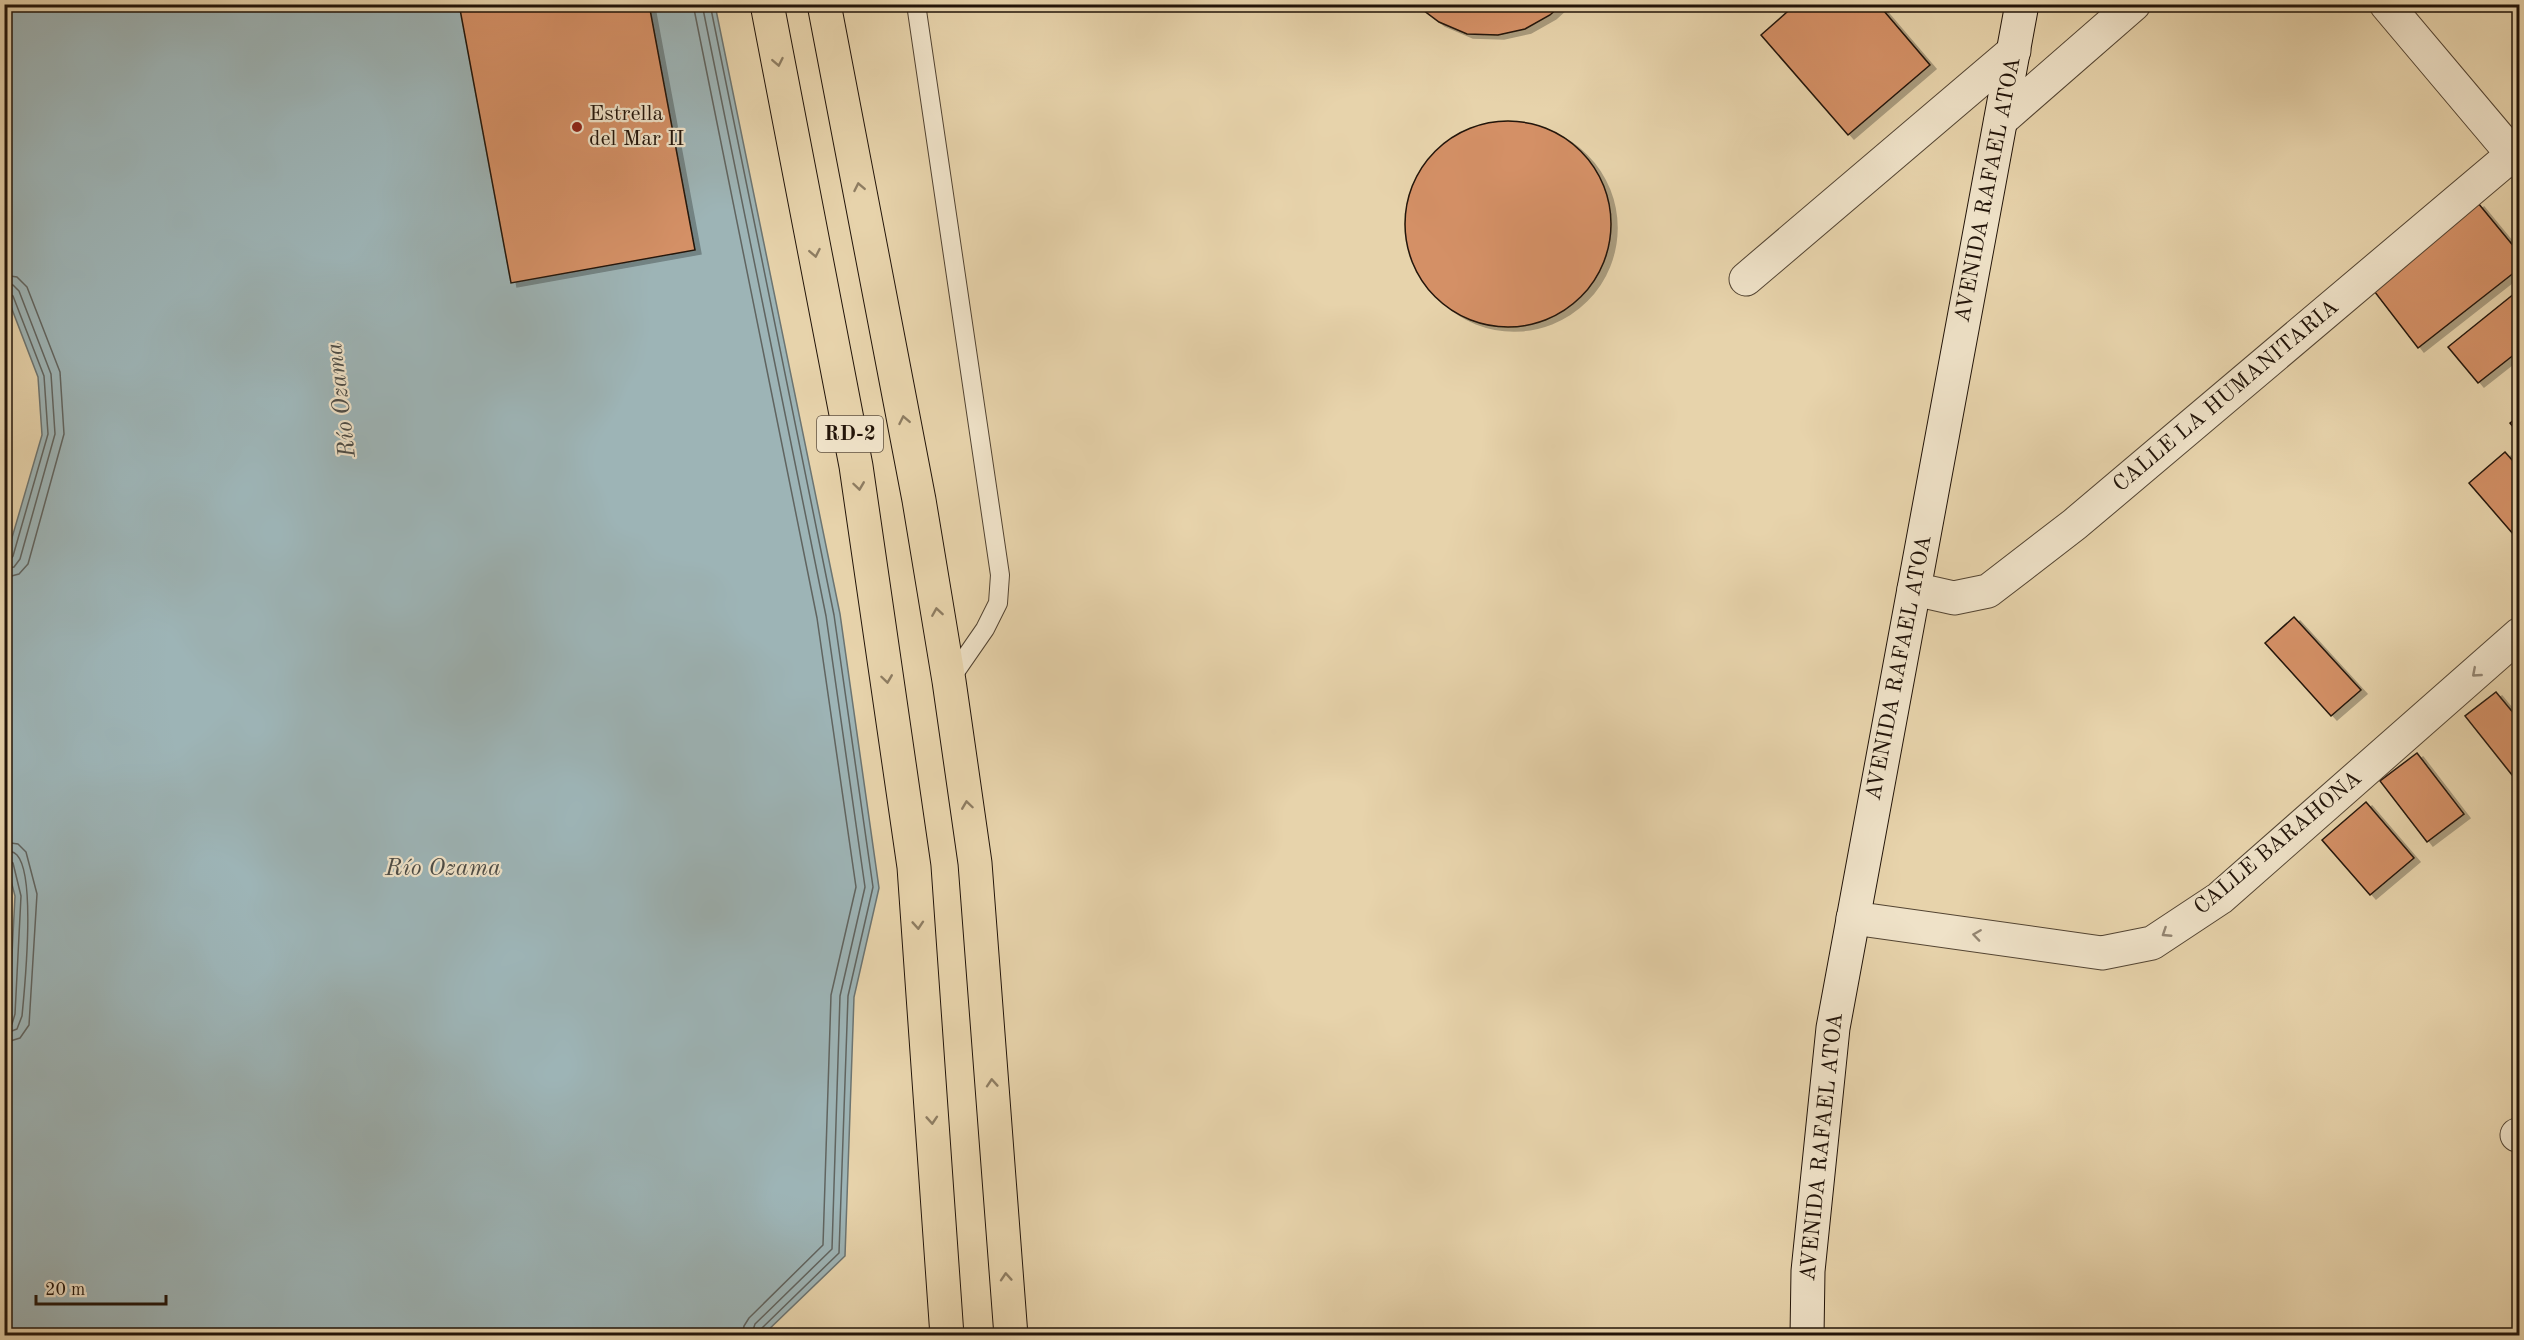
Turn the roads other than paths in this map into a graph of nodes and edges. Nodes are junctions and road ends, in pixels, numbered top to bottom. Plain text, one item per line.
1 (767, 4) edge
2 (824, 4) edge
3 (916, 4) edge
4 (2022, 4) edge
5 (2134, 4) edge
6 (2385, 4) edge
7 (2014, 51) junction
8 (2001, 120) junction
9 (2517, 155) edge
10 (1746, 279) dead end
11 (1914, 589) junction
12 (2520, 634) edge
13 (949, 681) junction
14 (1853, 918) junction
15 (947, 1335) edge
16 (1011, 1335) edge
17 (1807, 1335) edge

1 -> 15 main road, RD-2
13 -> 2 main road, RD-2
3 - 13 lane
4 - 7 street, AVENIDA RAFAEL ATOA
5 - 8 street
6 - 9 street
7 - 8 street, AVENIDA RAFAEL ATOA
7 - 10 street
8 - 11 street, AVENIDA RAFAEL ATOA
9 - 11 street, CALLE LA HUMANITARIA
11 - 14 street, AVENIDA RAFAEL ATOA
12 -> 14 street, CALLE BARAHONA
16 -> 13 main road, RD-2
14 - 17 street, AVENIDA RAFAEL ATOA

